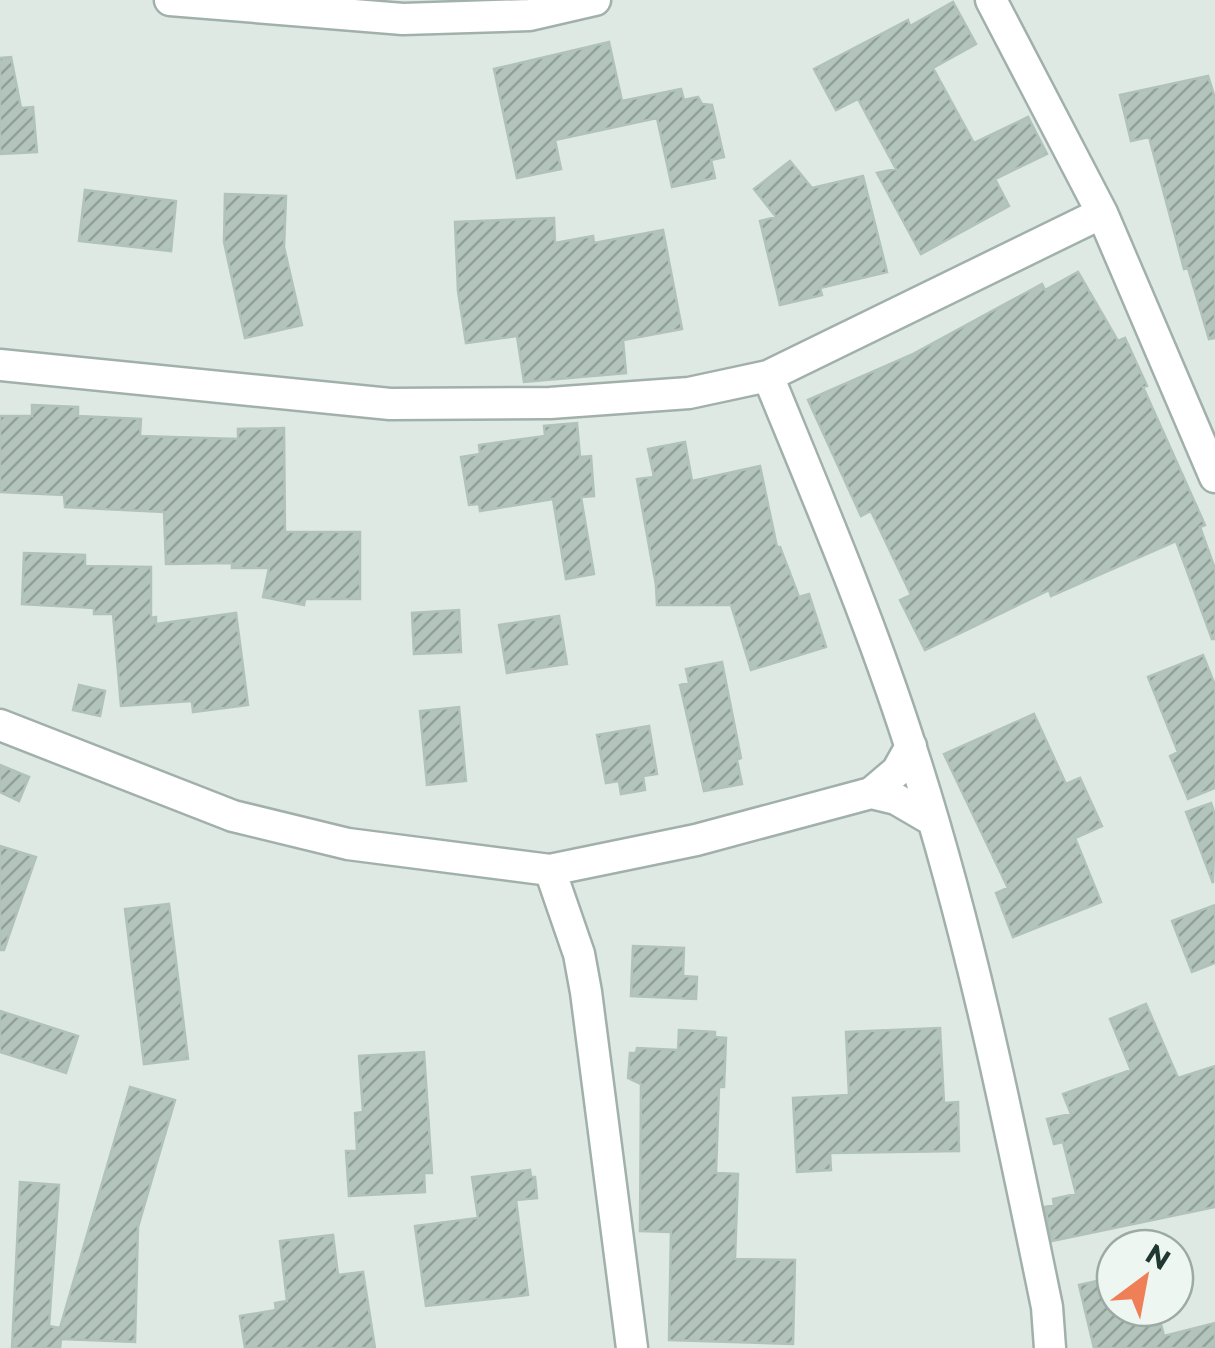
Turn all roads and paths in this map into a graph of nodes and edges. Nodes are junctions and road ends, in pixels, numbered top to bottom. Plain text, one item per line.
1 (170, 0) edge
2 (594, 0) edge
3 (992, 0) edge
4 (1102, 213) junction
5 (0, 365) edge
6 (768, 376) junction
7 (1215, 477) edge
8 (0, 725) edge
9 (910, 746) junction
10 (871, 794) junction
11 (932, 820) junction
12 (550, 870) junction
13 (632, 1348) edge
14 (1050, 1348) edge

1 - 2 street
3 - 4 street
4 - 6 street
4 - 7 street
5 - 6 street
6 - 9 street
8 - 12 street
9 - 10 street
9 - 11 street
10 - 11 street
10 - 12 street
11 - 14 street
12 - 13 street

